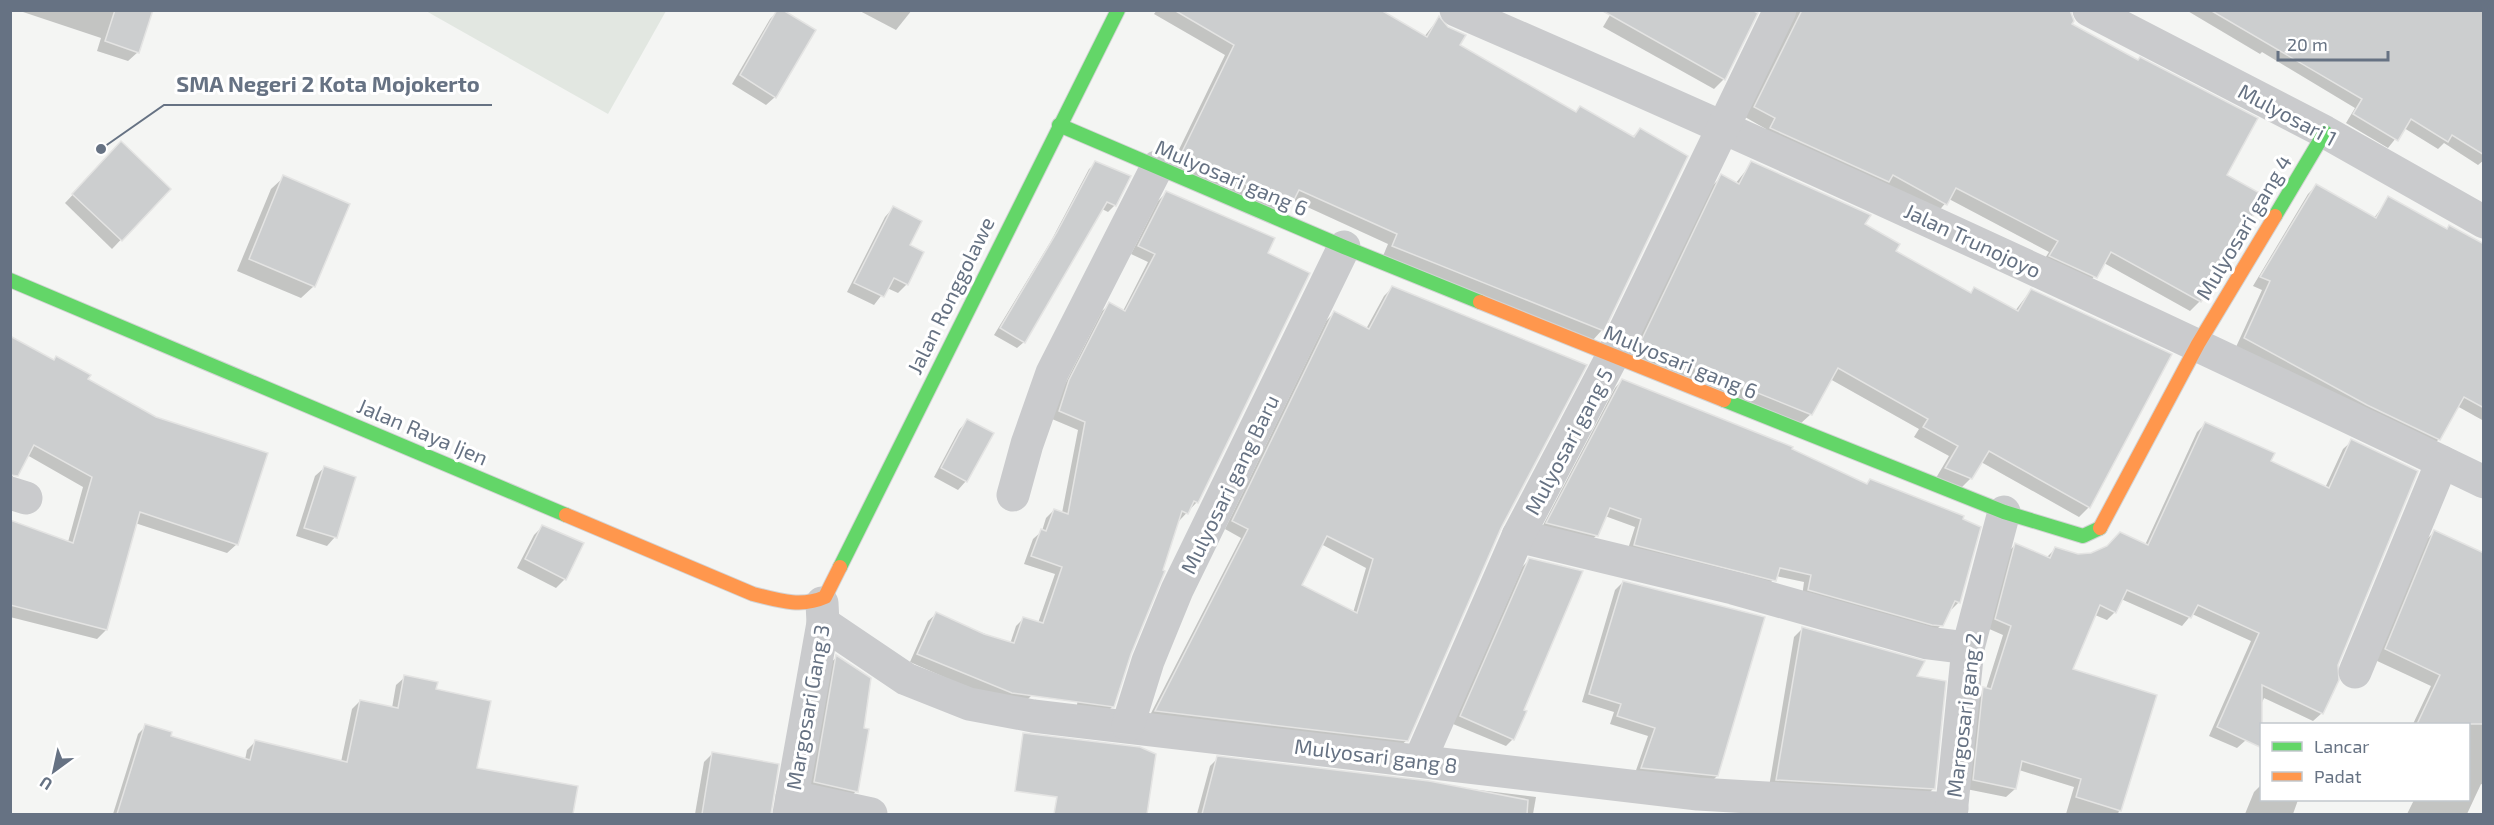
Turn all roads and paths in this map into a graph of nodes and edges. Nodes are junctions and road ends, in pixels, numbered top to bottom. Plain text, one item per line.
1 (1118, 10) edge
2 (1456, 10) edge
3 (1780, 10) edge
4 (2090, 10) edge
5 (1059, 124) junction
6 (1723, 125) junction
7 (2325, 132) junction
8 (1157, 167) junction
9 (2484, 222) edge
10 (1344, 247) junction
11 (10, 280) edge
12 (2198, 344) junction
13 (1612, 357) junction
14 (2442, 462) junction
15 (2484, 482) edge
16 (1013, 495) dead end
17 (2004, 512) junction
18 (1518, 536) junction
19 (823, 611) junction
20 (1968, 648) junction
21 (2355, 672) dead end
22 (1128, 725) junction
23 (1420, 760) junction
24 (790, 806) edge
25 (1951, 812) edge
26 (871, 814) edge

1 - 5 street, Jalan Ronggolawe
2 - 6 street, Jalan Trunojoyo
3 - 6 street
4 - 7 street, Mulyosari 1
5 - 8 street, Mulyosari gang 6
5 - 19 street, Jalan Ronggolawe
6 - 12 street, Jalan Trunojoyo
6 - 13 street, Mulyosari gang 5
7 - 9 street, Mulyosari 1
7 - 12 street, Mulyosari gang 4
8 - 10 street, Mulyosari gang 6
8 - 16 street
10 - 13 street, Mulyosari gang 6
10 - 22 street, Mulyosari gang Baru
11 - 19 street, Jalan Raya Ijen
12 - 14 street, Jalan Trunojoyo
12 - 17 street, Mulyosari gang 6
13 - 17 street, Mulyosari gang 6
13 - 18 street, Mulyosari gang 5
14 - 15 street, Jalan Trunojoyo
14 - 21 street
17 - 20 street, Margosari gang 2
18 - 20 street
18 - 23 street, Mulyosari gang 5
19 - 22 street, Mulyosari gang 8
19 - 24 street, Margosari Gang 3
20 - 25 street, Margosari gang 2
22 - 23 street, Mulyosari gang 8
23 - 25 street, Mulyosari gang 8
24 - 26 street

